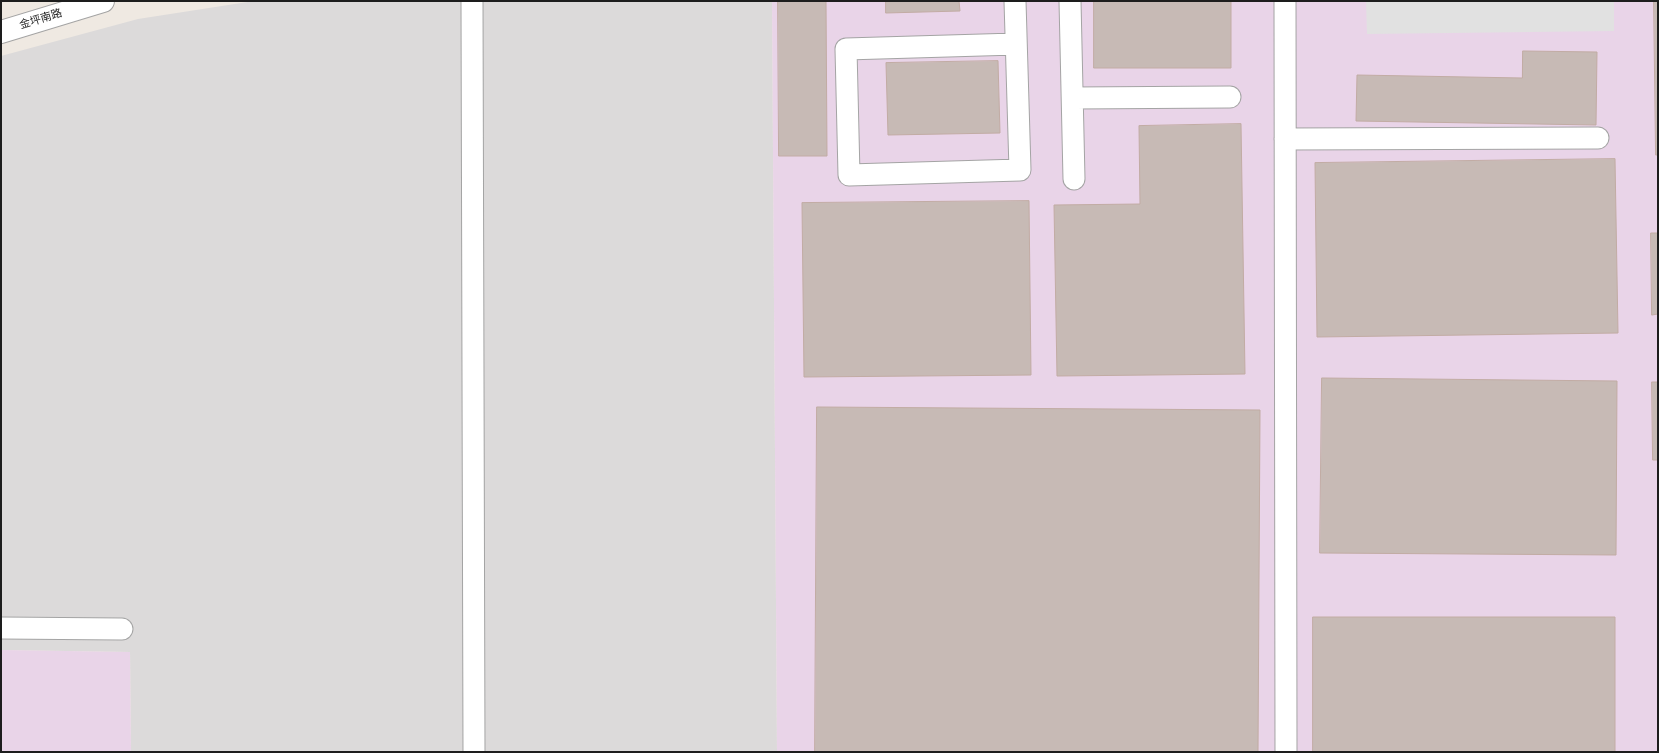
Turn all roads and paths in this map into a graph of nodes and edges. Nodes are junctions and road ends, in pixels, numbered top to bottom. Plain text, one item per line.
1 (103, 1) edge
2 (472, 1) edge
3 (1015, 1) edge
4 (1070, 1) edge
5 (1285, 1) edge
6 (1, 32) edge
7 (1016, 44) junction
8 (1230, 97) dead end
9 (1072, 98) junction
10 (1598, 138) dead end
11 (1286, 139) junction
12 (1074, 179) dead end
13 (1, 628) edge
14 (122, 629) dead end
15 (474, 752) edge
16 (1286, 752) edge

1 - 6 street, 金坪南路
2 - 15 street
3 - 7 street
4 - 9 street
5 - 11 street
7 - 7 street
8 - 9 street
9 - 12 street
10 - 11 street
11 - 16 street
13 - 14 street

